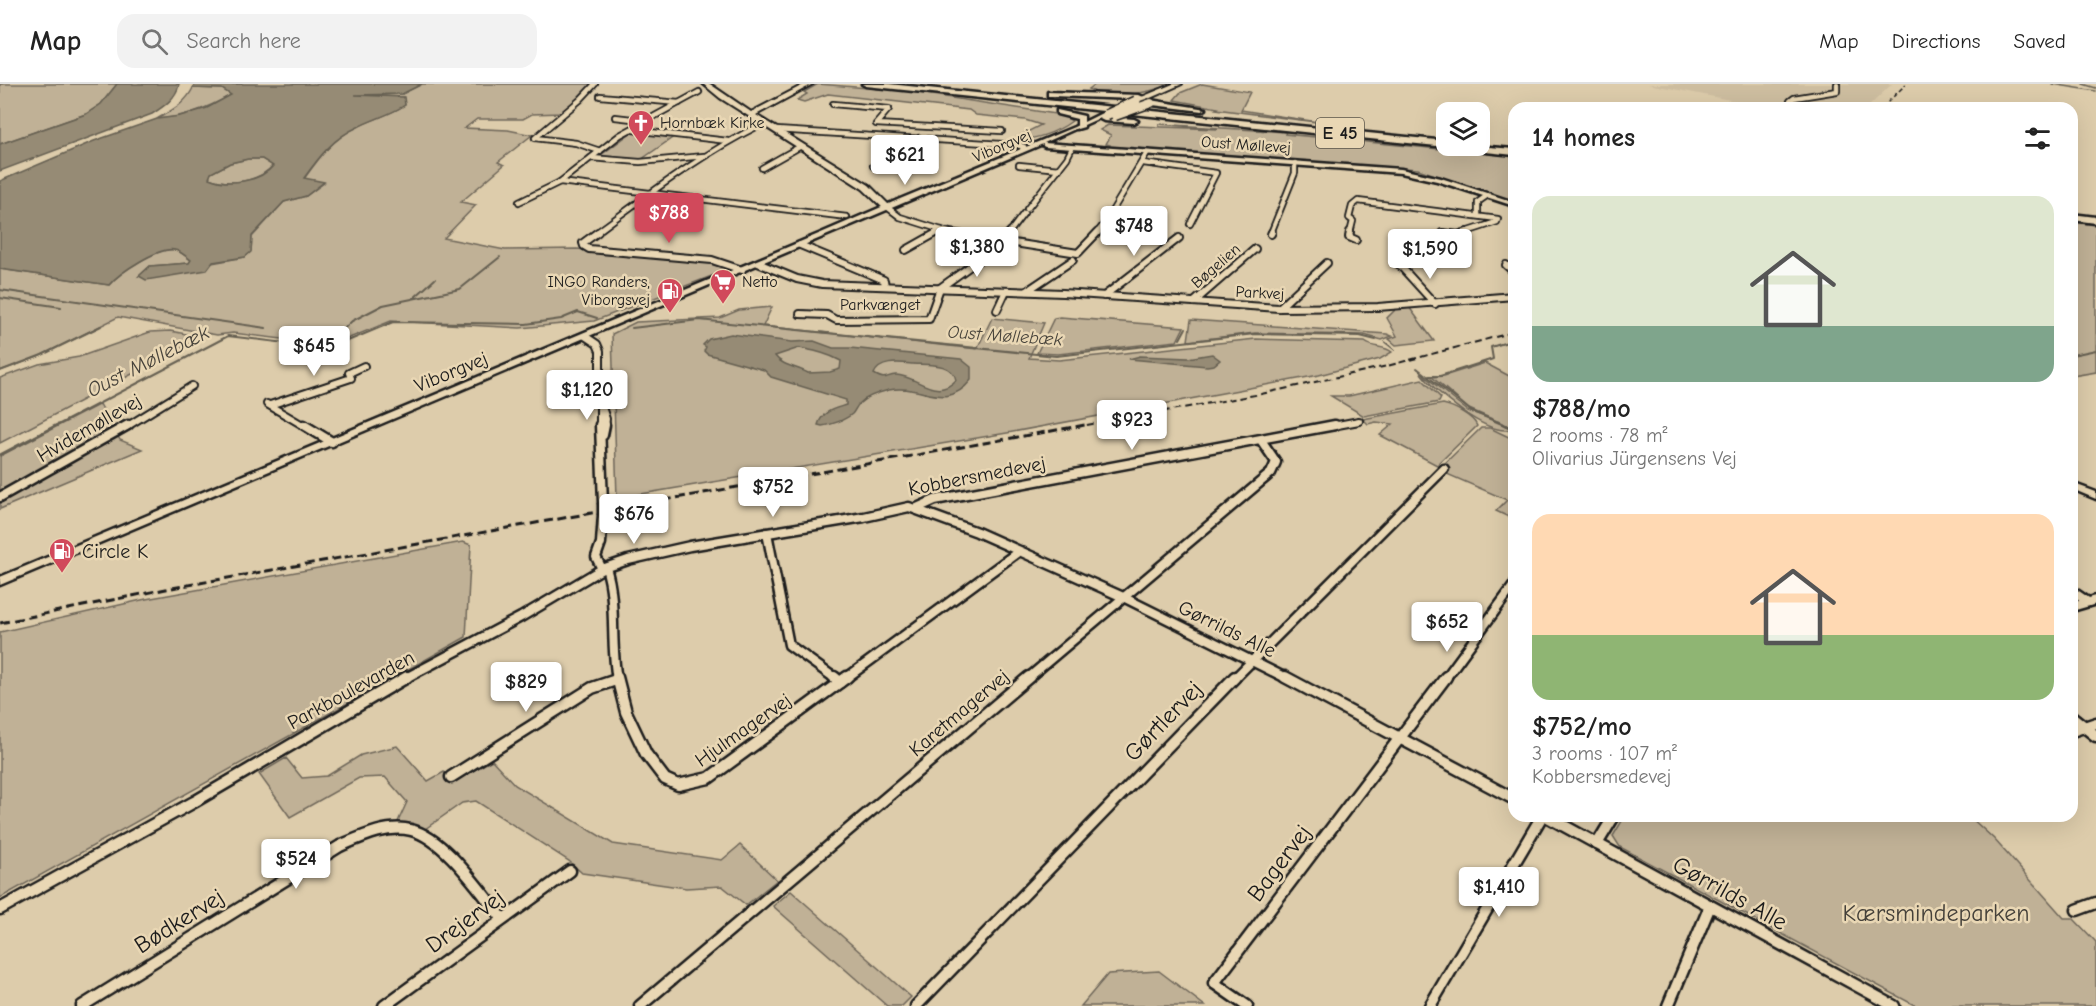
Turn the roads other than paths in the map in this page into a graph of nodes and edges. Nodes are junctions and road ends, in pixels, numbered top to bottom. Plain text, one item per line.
1 (595, 84) edge
2 (706, 84) edge
3 (810, 84) edge
4 (856, 84) edge
5 (866, 84) edge
6 (902, 84) edge
7 (914, 84) edge
8 (1837, 84) edge
9 (1182, 85) edge
10 (699, 92) dead end
11 (1171, 93) junction
12 (600, 96) dead end
13 (1145, 101) junction
14 (1792, 102) edge
15 (679, 104) junction
16 (833, 104) dead end
17 (1033, 107) junction
18 (1191, 108) junction
19 (749, 114) junction
20 (615, 117) dead end
21 (1107, 117) junction
22 (963, 120) dead end
23 (649, 121) junction
24 (766, 124) junction
25 (876, 124) junction
26 (1080, 127) junction
27 (633, 129) junction
28 (957, 129) junction
29 (776, 130) junction
30 (1002, 131) dead end
31 (868, 134) junction
32 (919, 138) junction
33 (949, 140) junction
34 (728, 141) junction
35 (1436, 141) edge
36 (1436, 141) edge
37 (1436, 141) edge
38 (1436, 141) edge
39 (1045, 145) junction
40 (1490, 145) edge
41 (801, 146) junction
42 (1020, 147) junction
43 (1072, 148) junction
44 (1490, 148) edge
45 (1508, 148) edge
46 (1508, 148) edge
47 (600, 152) junction
48 (1147, 153) junction
49 (705, 156) junction
50 (591, 158) junction
51 (1143, 163) junction
52 (1295, 164) junction
53 (1019, 165) dead end
54 (873, 166) dead end
55 (762, 168) dead end
56 (1059, 169) junction
57 (560, 182) junction
58 (647, 194) junction
59 (1488, 195) junction
60 (519, 202) dead end
61 (1508, 202) edge
62 (889, 209) junction
63 (2078, 213) edge
64 (1478, 214) junction
65 (2096, 215) edge
66 (847, 217) dead end
67 (2078, 218) edge
68 (2096, 220) edge
69 (1190, 224) dead end
70 (941, 231) junction
71 (1442, 233) dead end
72 (1271, 234) dead end
73 (1179, 238) dead end
74 (1356, 240) dead end
75 (1003, 241) junction
76 (800, 245) junction
77 (998, 246) dead end
78 (1255, 249) dead end
79 (906, 250) dead end
80 (1425, 257) dead end
81 (1073, 260) dead end
82 (758, 263) junction
83 (1327, 263) dead end
84 (742, 270) junction
85 (885, 286) junction
86 (940, 288) junction
87 (1006, 291) junction
88 (1027, 291) junction
89 (1104, 296) junction
90 (1508, 297) edge
91 (1194, 302) junction
92 (1435, 304) junction
93 (1278, 308) junction
94 (997, 310) dead end
95 (800, 314) dead end
96 (585, 336) junction
97 (364, 366) dead end
98 (192, 386) dead end
99 (1359, 421) dead end
100 (1261, 440) junction
101 (332, 442) junction
102 (1444, 469) dead end
103 (2078, 488) edge
104 (2096, 496) edge
105 (0, 497) edge
106 (917, 508) junction
107 (767, 533) junction
108 (92, 542) junction
109 (1018, 552) junction
110 (604, 569) junction
111 (0, 577) edge
112 (0, 582) edge
113 (1508, 593) edge
114 (2078, 594) edge
115 (1123, 597) junction
116 (2092, 601) edge
117 (1251, 661) junction
118 (616, 680) junction
119 (840, 682) junction
120 (2078, 722) edge
121 (2096, 723) edge
122 (2084, 727) junction
123 (2078, 729) edge
124 (2096, 736) edge
125 (1401, 738) junction
126 (451, 777) dead end
127 (1508, 795) edge
128 (1540, 822) edge
129 (1555, 822) edge
130 (1610, 822) edge
131 (1597, 844) junction
132 (570, 871) dead end
133 (2096, 903) edge
134 (1710, 906) junction
135 (0, 909) edge
136 (2077, 910) dead end
137 (503, 919) junction
138 (82, 1006) edge
139 (384, 1006) edge
140 (640, 1006) edge
141 (916, 1006) edge
142 (1247, 1006) edge
143 (1430, 1006) edge
144 (1668, 1006) edge
145 (1894, 1006) edge

1 - 47 street
2 - 19 main road
3 - 19 main road
4 - 17 highway
5 - 35 highway, E 45
6 - 36 highway, E 45
7 - 13 highway
8 - 14 street
9 - 11 main road
9 - 13 main road
10 - 15 street
11 - 13 main road
11 - 18 highway
12 - 15 street
13 - 18 highway
13 - 21 highway, bridge
15 - 23 street
16 - 25 street
17 - 21 highway
17 - 26 highway
18 - 37 highway
19 - 24 main road
20 - 23 street
21 - 26 street, Viborgvej
21 - 38 highway
21 - 39 street, Viborgvej
22 - 28 street
23 - 27 street
24 - 29 main road
24 - 34 street
25 - 28 street
25 - 31 street
26 - 42 street, Viborgvej
27 - 34 street
27 - 47 street
28 - 30 street
28 - 33 street
29 - 31 street
29 - 41 main road
31 - 32 street
32 - 33 street
32 - 54 street
33 - 42 street
34 - 49 street
39 - 43 street, Oust Møllevej
39 - 62 street, Viborgvej
40 - 45 highway
41 - 55 street
41 - 62 main road
42 - 62 street, Viborgvej
43 - 48 street, Oust Møllevej
43 - 56 street
44 - 46 highway
47 - 50 street
48 - 51 street
48 - 52 street, Oust Møllevej
49 - 50 street
49 - 58 street
50 - 57 street
51 - 69 street
51 - 75 street
52 - 59 street, Oust Møllevej
52 - 72 street
53 - 56 street
56 - 75 street
57 - 58 street
57 - 60 street
58 - 66 street
58 - 84 street
59 - 61 street, Oust Møllevej
59 - 64 street
62 - 70 street
62 - 76 street, Viborgvej
63 - 65 highway
64 - 71 street
64 - 74 street
67 - 68 highway
70 - 75 street
70 - 79 street
73 - 89 street
76 - 82 street, Viborgvej
76 - 85 street
77 - 86 street
78 - 91 street, Bøgelien
80 - 92 street
81 - 88 street
82 - 84 street, Viborgvej
82 - 85 street, Parkvej
83 - 93 street
84 - 96 street, Viborgvej
85 - 86 street, Parkvej
86 - 87 street, Parkvej
86 - 95 street, Parkvænget
87 - 88 street, Parkvej
87 - 94 street
88 - 89 street, Parkvej
89 - 91 street, Parkvej
90 - 92 street, Parkvej
91 - 93 street, Parkvej
92 - 93 street, Parkvej
96 - 101 street, Viborgvej
96 - 110 street, bridge
97 - 101 street
98 - 105 street, Hvidemøllevej
99 - 100 street, Kobbersmedevej
100 - 106 street, Kobbersmedevej
100 - 115 street, Karetmagervej
101 - 108 street, Viborgvej
102 - 117 street, Gørtlervej
103 - 104 street
106 - 107 street, Kobbersmedevej
106 - 109 street, Gørrilds Alle
107 - 110 street, Kobbersmedevej
107 - 119 street
108 - 111 street, Viborgvej
108 - 112 street, Viborgvej
109 - 115 street, Gørrilds Alle
109 - 119 street, Hjulmagervej
110 - 118 street, Hjulmagervej
110 - 135 street, Parkboulevarden
113 - 125 street
114 - 116 street
115 - 117 street, Gørrilds Alle
115 - 140 street, Karetmagervej
117 - 125 street, Gørrilds Alle
117 - 141 street, Gørtlervej
118 - 119 street, Hjulmagervej
118 - 126 street
120 - 122 street
121 - 122 street
122 - 123 street
122 - 124 street
125 - 127 street, Gørrilds Alle
125 - 142 street, Bagervej
128 - 143 street
129 - 131 street, Gørrilds Alle
130 - 131 street
131 - 134 street, Gørrilds Alle
132 - 137 street, Drejervej
133 - 136 street
134 - 144 street
134 - 145 street, Gørrilds Alle
137 - 138 street, Bødkervej
137 - 139 street, Drejervej

